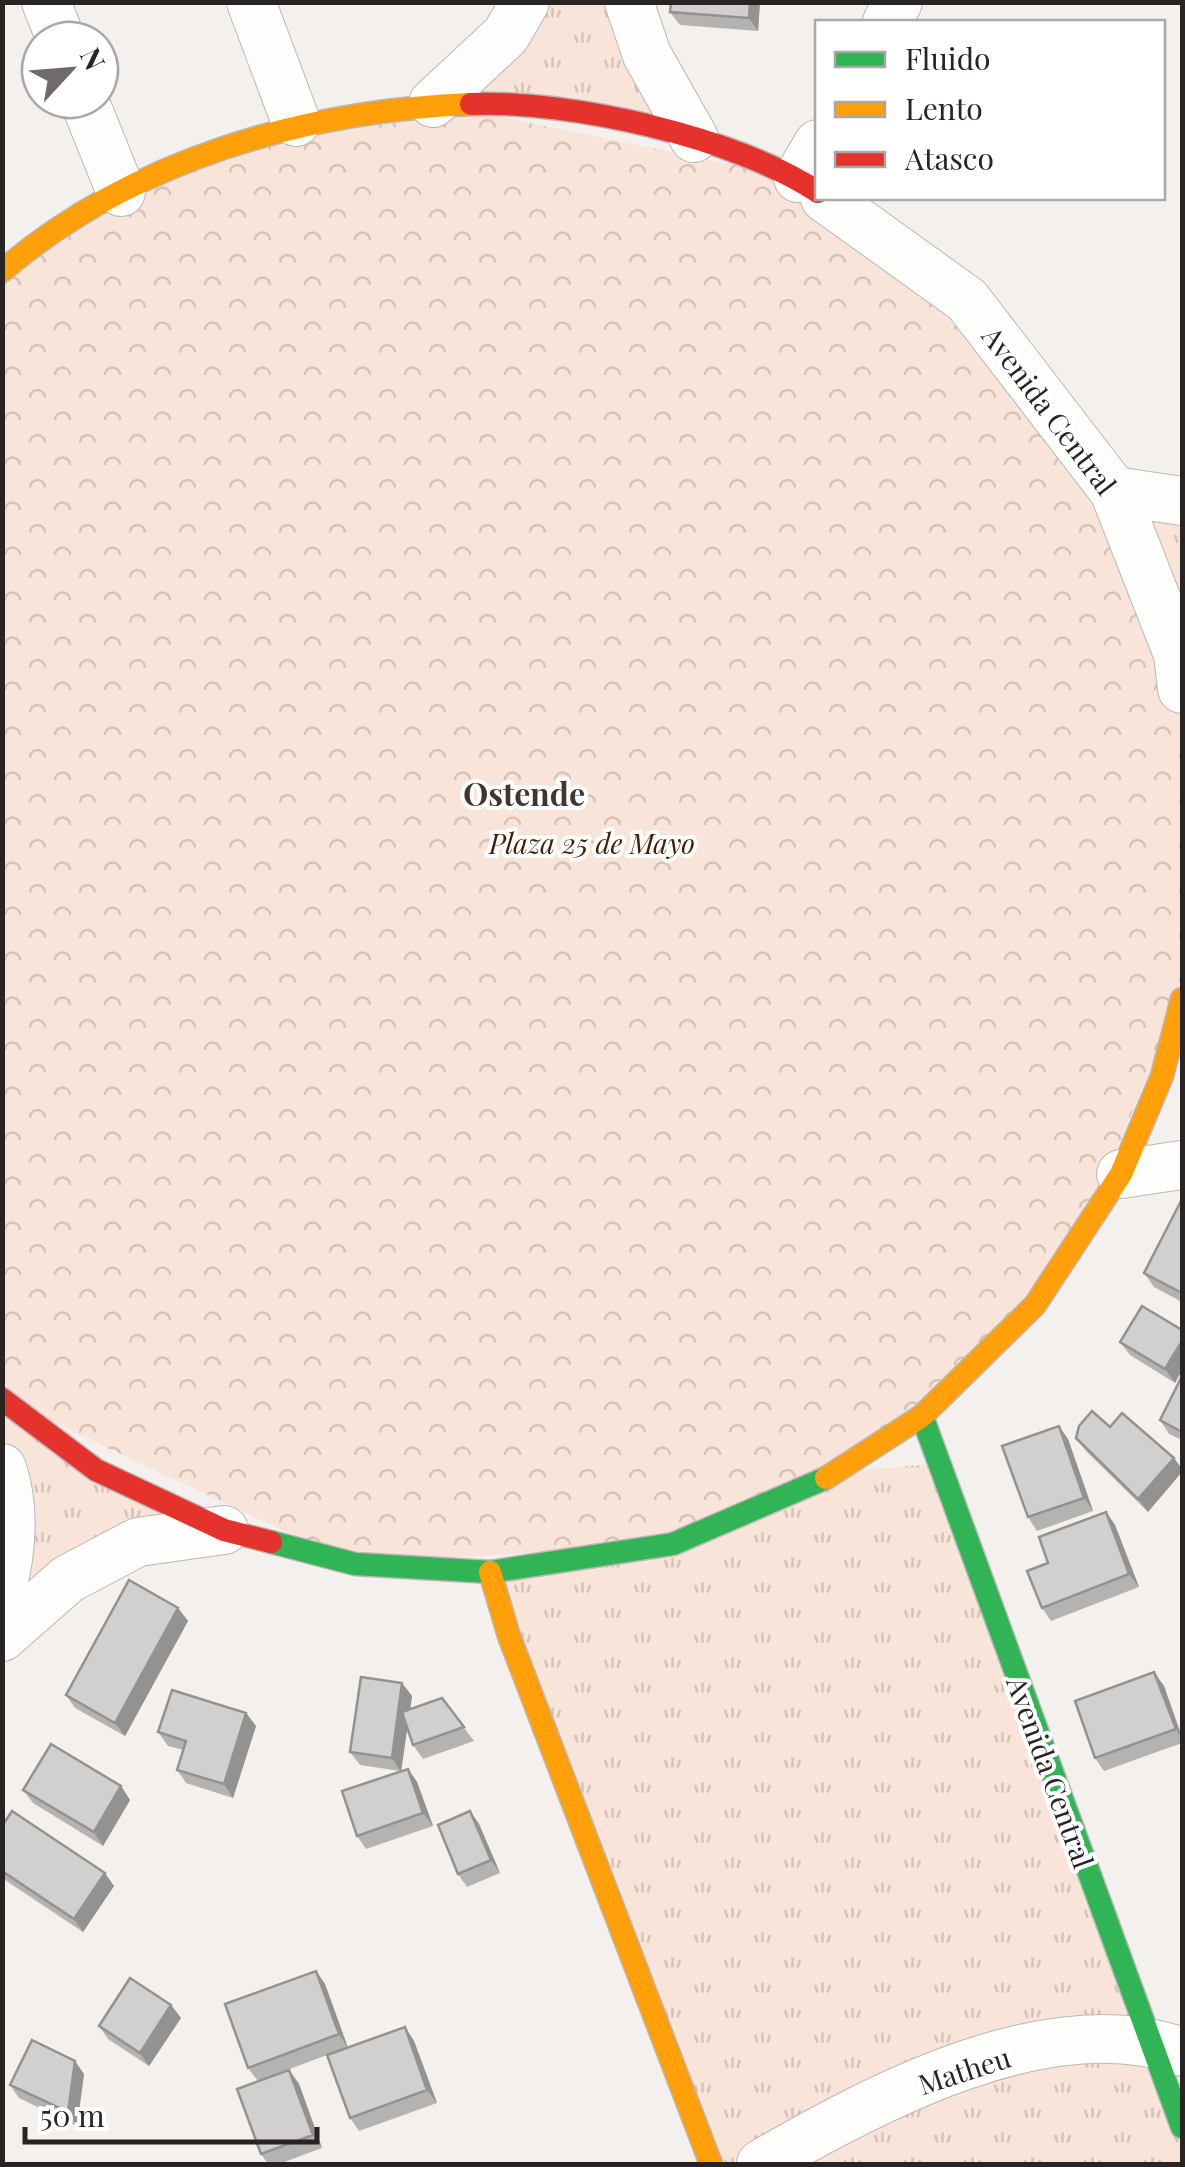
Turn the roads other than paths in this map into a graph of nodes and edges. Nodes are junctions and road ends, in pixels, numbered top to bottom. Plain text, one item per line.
1 (251, 2) edge
2 (525, 2) edge
3 (629, 2) edge
4 (434, 103) junction
5 (92, 120) edge
6 (296, 122) junction
7 (694, 138) junction
8 (815, 178) edge
9 (121, 192) junction
10 (842, 200) edge
11 (11, 256) edge
12 (1114, 491) junction
13 (1182, 501) edge
14 (1181, 664) edge
15 (1182, 998) edge
16 (1182, 1165) edge
17 (1121, 1174) junction
18 (2, 1400) edge
19 (922, 1416) junction
20 (2, 1468) edge
21 (224, 1530) junction
22 (490, 1572) junction
23 (2, 1588) edge
24 (2, 1636) edge
25 (1167, 2047) edge
26 (1182, 2127) edge
27 (711, 2164) edge
28 (762, 2164) edge

1 - 6 street
2 - 4 street
3 - 7 street
4 - 6 street, Avenida Central
4 - 7 street, Avenida Central
5 - 9 street
6 - 9 street, Avenida Central
7 - 8 street, Avenida Central
9 - 11 street, Avenida Central
10 - 12 street, Avenida Central
12 - 13 street
12 - 14 street, Avenida Central
15 - 17 street
16 - 17 street
17 - 19 street
18 - 21 street
19 - 22 street
19 - 25 street, Avenida Central
20 - 23 street
21 - 22 street
21 - 24 street
22 - 27 street
25 - 26 street, Avenida Central
25 - 28 street, Matheu

